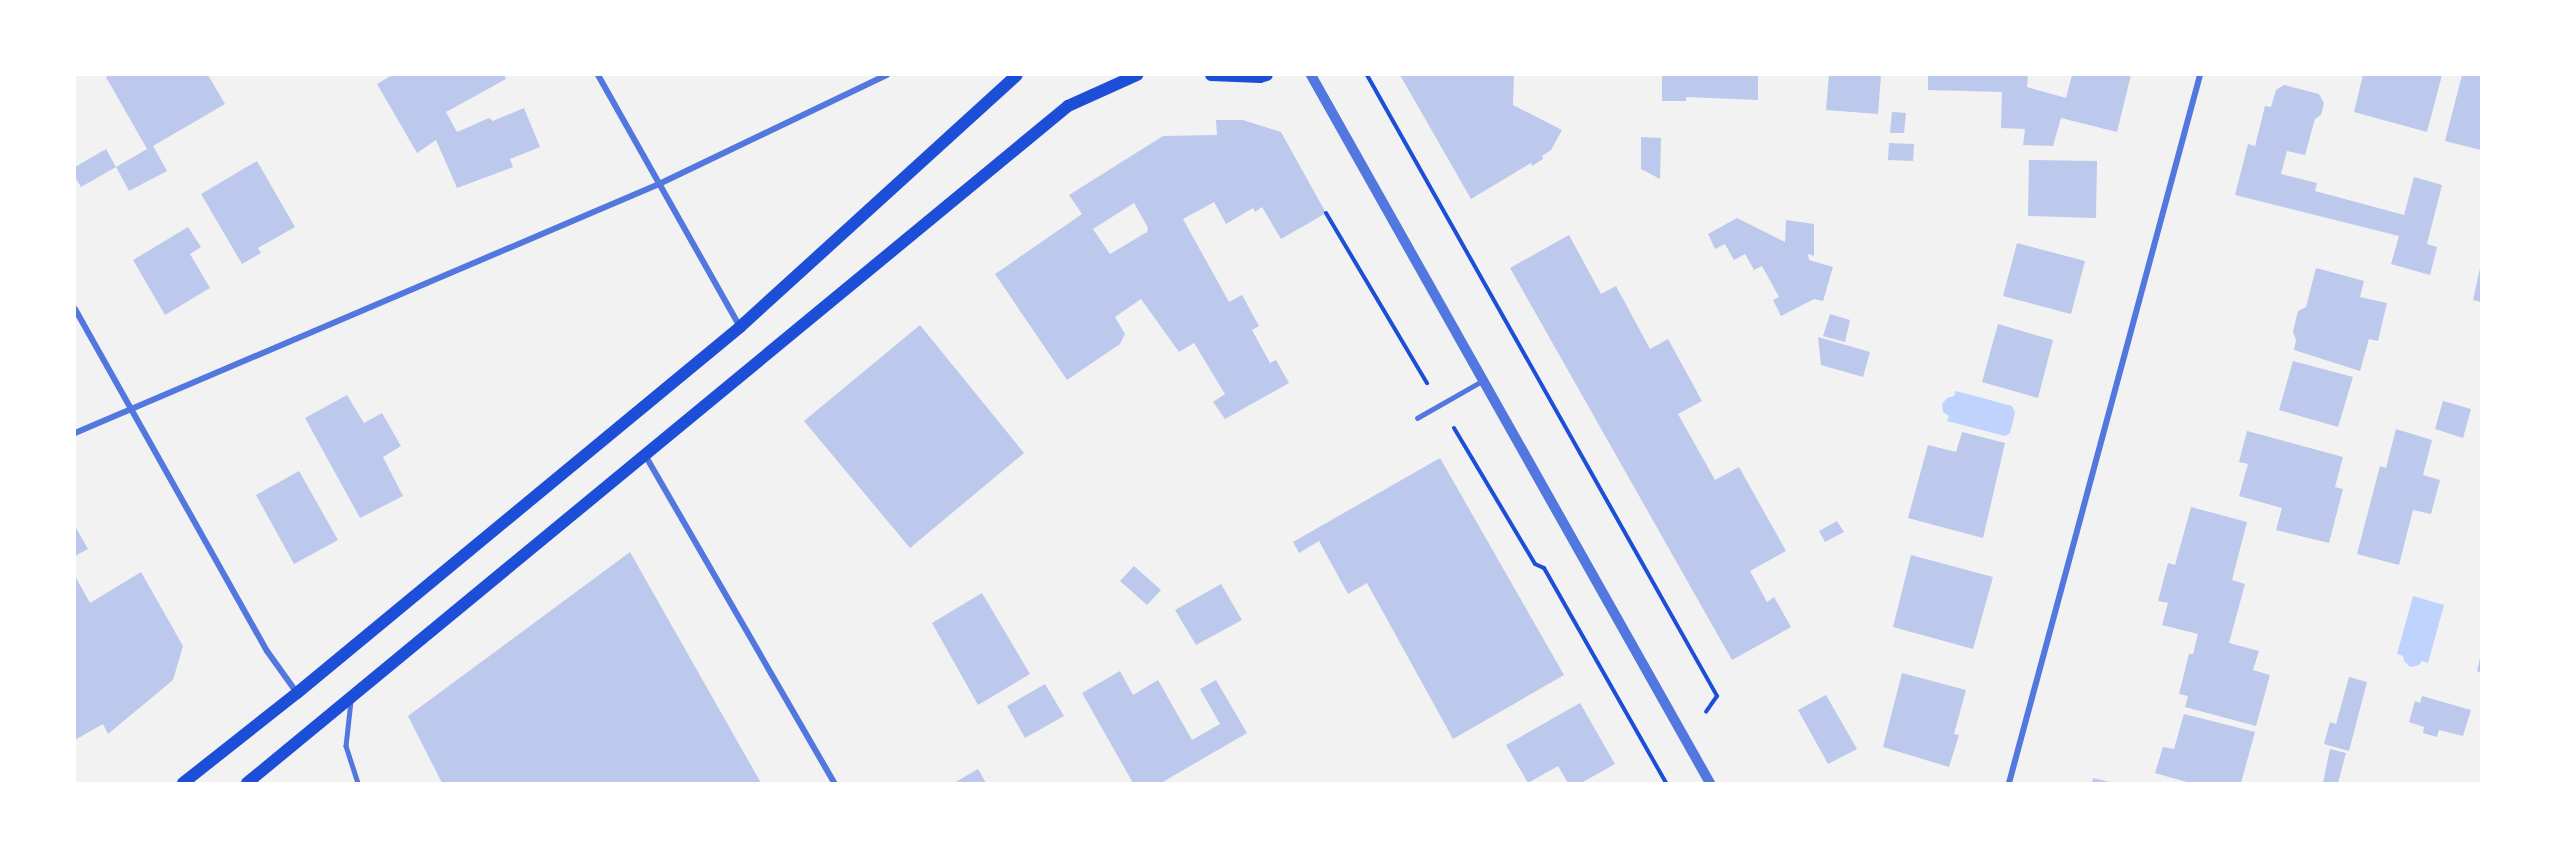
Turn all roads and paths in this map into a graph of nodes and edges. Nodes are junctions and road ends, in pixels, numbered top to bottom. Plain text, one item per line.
1 (598, 75) edge
2 (887, 75) edge
3 (1017, 75) edge
4 (1137, 75) edge
5 (1211, 75) edge
6 (1267, 75) edge
7 (1311, 75) edge
8 (1367, 75) edge
9 (2200, 75) edge
10 (659, 184) junction
11 (1326, 213) dead end
12 (75, 309) edge
13 (740, 327) junction
14 (1484, 380) junction
15 (1440, 405) junction
16 (131, 410) junction
17 (1418, 418) dead end
18 (75, 433) edge
19 (645, 454) junction
20 (297, 693) junction
21 (351, 697) junction
22 (1711, 722) dead end
23 (183, 783) edge
24 (247, 783) edge
25 (358, 783) edge
26 (834, 783) edge
27 (1666, 783) edge
28 (1710, 783) edge
29 (2008, 783) edge

1 - 10 street
2 - 10 street
3 - 13 main road
4 - 19 main road
5 - 6 main road
7 - 14 street
8 - 22 path
9 - 29 street
10 - 13 street
10 - 16 street
11 - 15 path
12 - 16 street
13 - 20 main road
14 - 15 lane
14 - 28 street
15 - 17 lane
15 - 27 path
16 - 18 street
16 - 20 street
19 - 21 main road
19 - 26 street
20 - 23 main road
21 - 24 main road
21 - 25 lane

